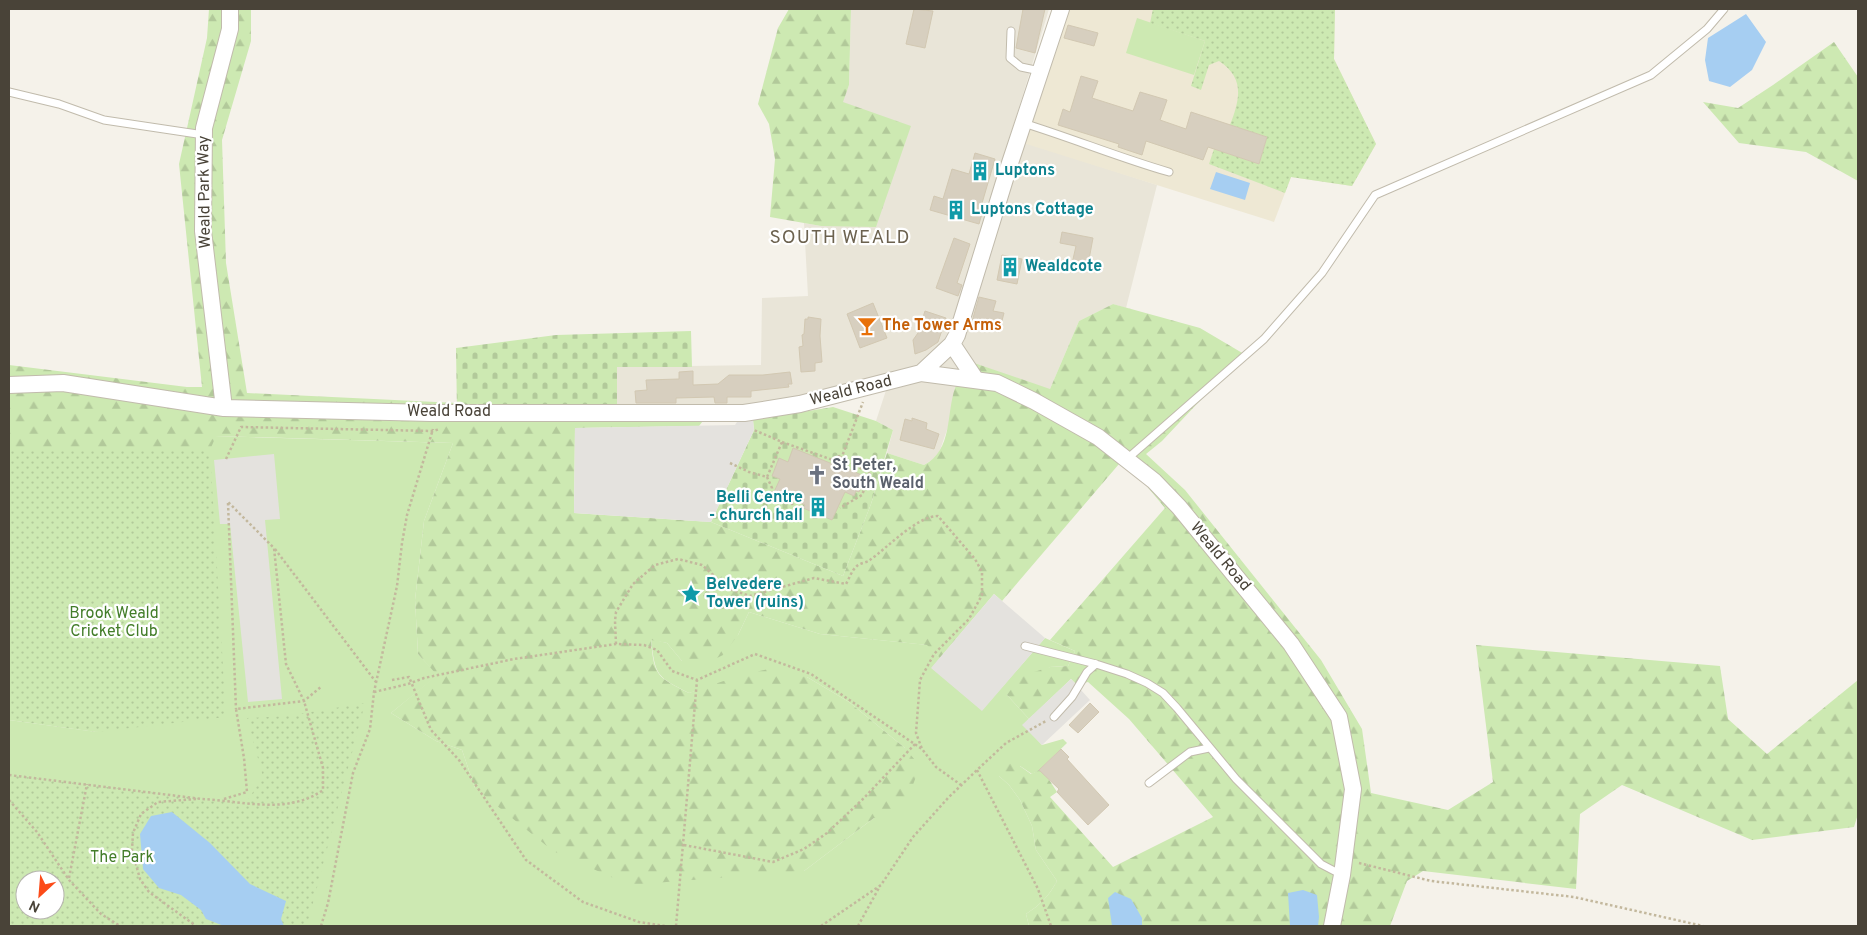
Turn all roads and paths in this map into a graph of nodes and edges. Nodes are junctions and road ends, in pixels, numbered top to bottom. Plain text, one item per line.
1 (230, 9) edge
2 (1061, 9) edge
3 (1724, 9) edge
4 (1011, 31) dead end
5 (1040, 71) junction
6 (9, 92) edge
7 (1023, 123) junction
8 (204, 135) junction
9 (1169, 172) dead end
10 (952, 344) junction
11 (921, 373) junction
12 (976, 380) junction
13 (9, 385) edge
14 (869, 387) junction
15 (224, 408) junction
16 (438, 413) junction
17 (754, 430) dead end
18 (433, 431) junction
19 (782, 442) junction
20 (841, 458) junction
21 (226, 459) dead end
22 (1126, 459) junction
23 (730, 463) dead end
24 (767, 477) junction
25 (802, 493) dead end
26 (840, 508) dead end
27 (274, 548) junction
28 (616, 644) junction
29 (1025, 646) dead end
30 (1096, 664) junction
31 (392, 680) dead end
32 (697, 680) junction
33 (376, 682) junction
34 (412, 683) junction
35 (322, 686) dead end
36 (374, 692) junction
37 (304, 701) junction
38 (236, 709) junction
39 (1054, 717) joint
40 (915, 744) junction
41 (1210, 748) junction
42 (922, 749) junction
43 (976, 770) junction
44 (9, 775) edge
45 (1149, 783) dead end
46 (87, 784) junction
47 (961, 785) junction
48 (202, 799) junction
49 (9, 800) edge
50 (223, 800) junction
51 (684, 845) junction
52 (1343, 867) junction
53 (69, 880) junction
54 (881, 885) junction
55 (110, 920) junction
56 (112, 926) edge
57 (120, 926) edge
58 (196, 926) edge
59 (321, 926) edge
60 (665, 926) edge
61 (676, 926) edge
62 (821, 926) edge
63 (858, 926) edge
64 (1051, 926) edge
65 (1332, 926) edge
66 (1703, 926) edge

1 - 8 street, Weald Park Way
2 - 5 street
3 - 22 lane
4 - 5 lane
5 - 7 street
6 - 8 lane
7 - 9 lane
7 - 10 street
8 - 15 street, Weald Park Way
10 - 11 street
10 - 12 street
11 - 12 street, Weald Road
11 - 14 street, Weald Road
12 - 22 street, Weald Road
13 - 15 street, Weald Road
14 - 16 street, Weald Road
14 - 20 path
15 - 16 street, Weald Road
16 - 18 path
17 - 19 path
18 - 21 path
18 - 33 path
19 - 20 path
19 - 24 path
20 - 26 path
22 - 52 street, Weald Road
23 - 24 path
24 - 25 path
27 - 33 path
27 - 37 path
27 - 38 path
28 - 32 path
28 - 34 path
28 - 42 path
29 - 30 lane
30 - 39 lane
30 - 41 lane
31 - 34 path
32 - 40 path
32 - 51 path
33 - 36 path
34 - 36 path
34 - 60 path
35 - 37 path
36 - 59 path
37 - 38 path
37 - 50 path
38 - 50 path
39 - 43 path
40 - 42 path
40 - 51 path
41 - 45 lane
41 - 52 lane
42 - 47 path
43 - 47 path
43 - 64 path
44 - 46 path
46 - 48 path
46 - 53 path
47 - 54 path
48 - 50 path
48 - 58 path
49 - 53 path
51 - 61 path
52 - 65 street, Weald Road
52 - 66 path
53 - 55 path
54 - 62 path
54 - 63 path
55 - 56 path
55 - 57 path

